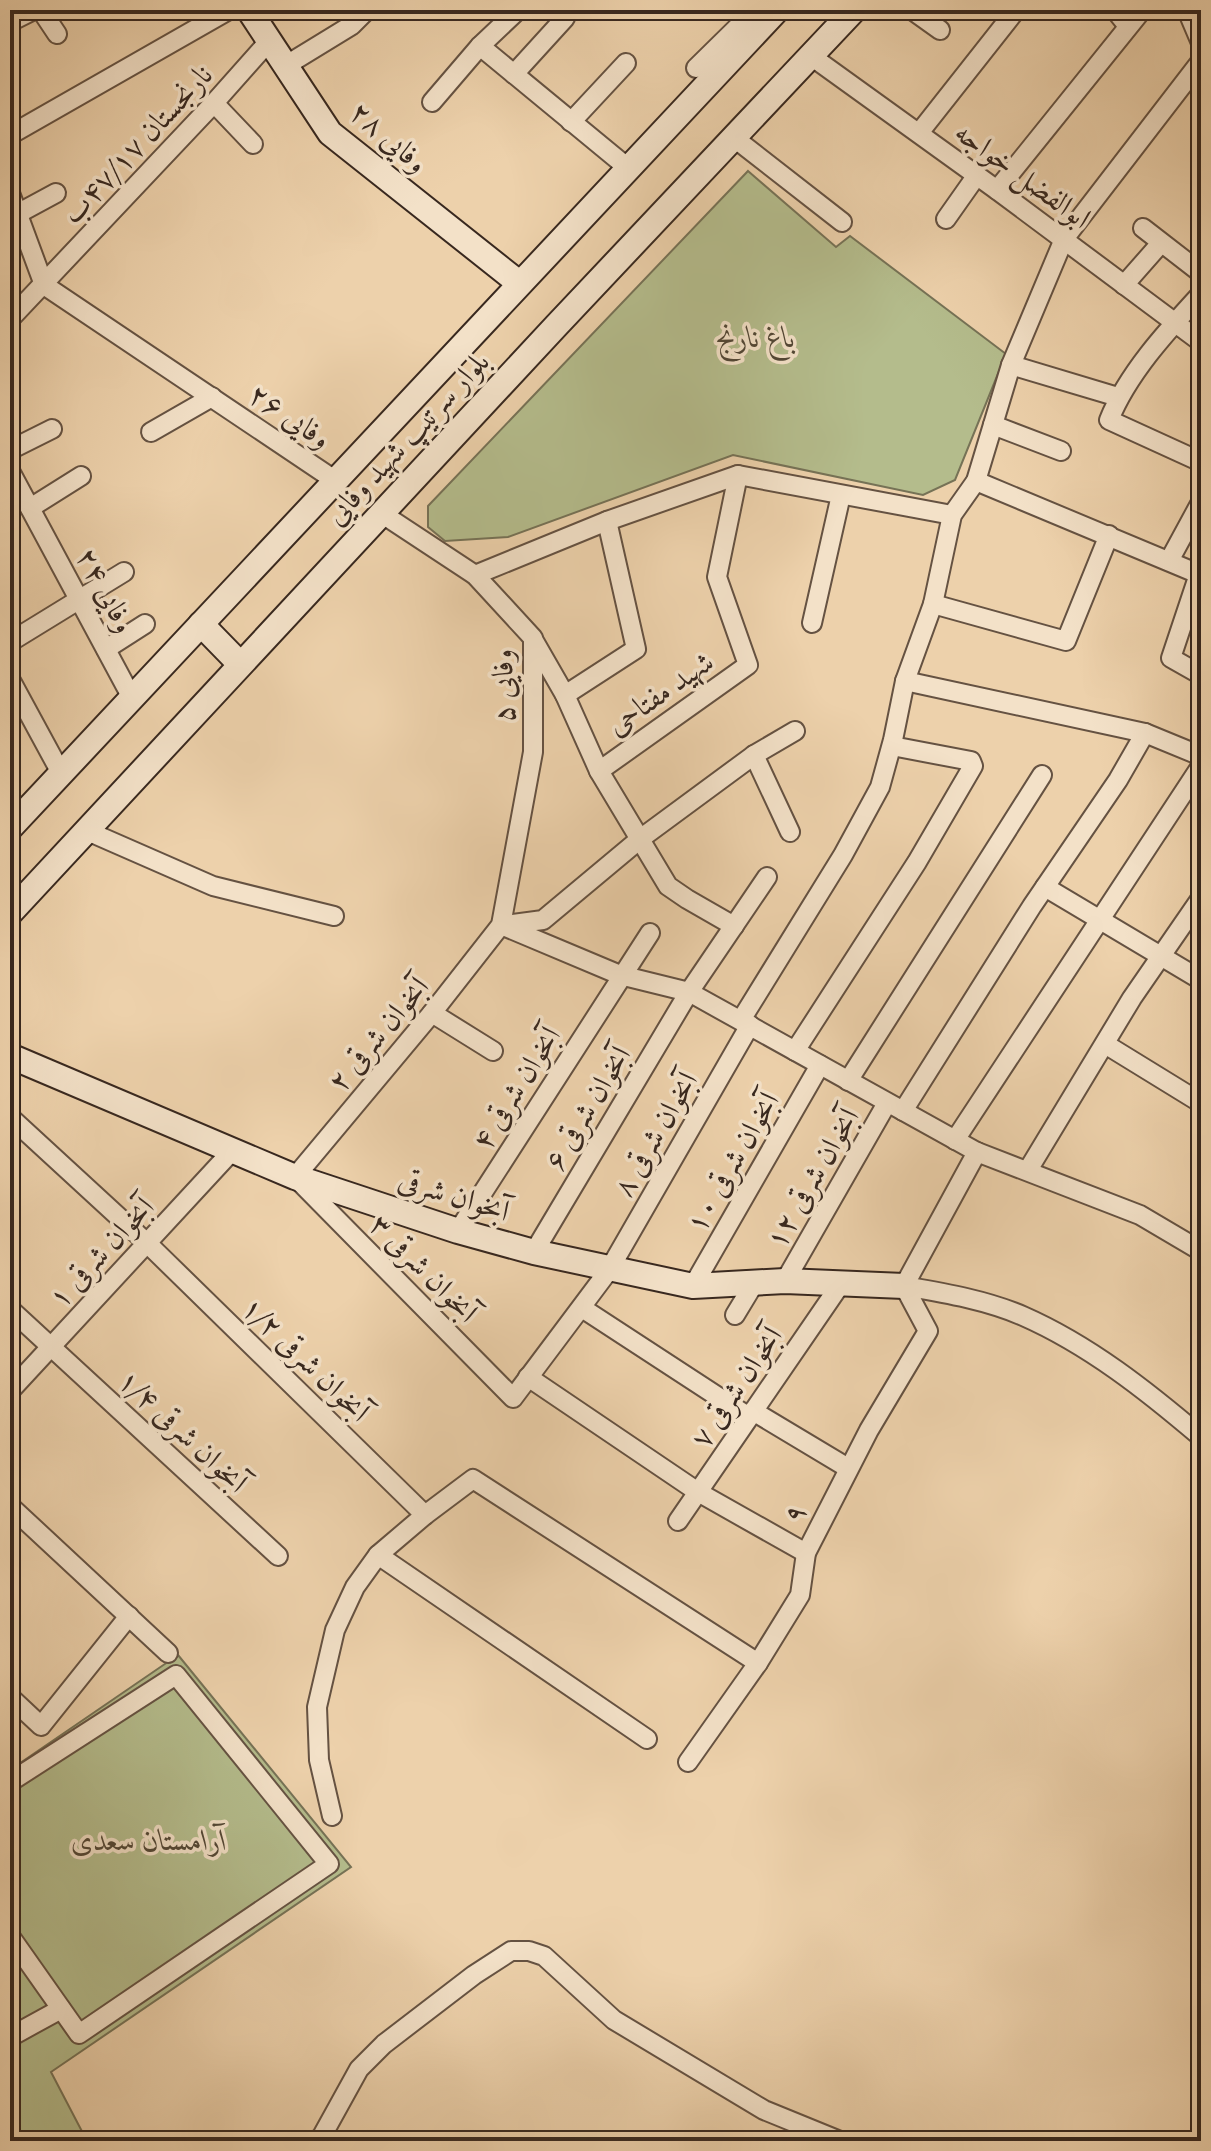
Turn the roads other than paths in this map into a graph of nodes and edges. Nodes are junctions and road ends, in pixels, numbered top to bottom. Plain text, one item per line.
1 (34, 10) edge
2 (41, 10) edge
3 (229, 10) edge
4 (249, 10) edge
5 (367, 10) edge
6 (518, 10) edge
7 (854, 10) edge
8 (912, 10) edge
9 (1016, 10) edge
10 (1115, 10) edge
11 (1142, 10) edge
12 (1187, 10) edge
13 (760, 12) edge
14 (565, 18) dead end
15 (10, 22) edge
16 (1128, 26) junction
17 (940, 30) dead end
18 (57, 34) dead end
19 (270, 40) junction
20 (1201, 43) edge
21 (480, 46) junction
22 (811, 56) junction
23 (1201, 61) edge
24 (626, 63) dead end
25 (285, 66) junction
26 (696, 68) dead end
27 (514, 74) junction
28 (432, 102) dead end
29 (214, 103) junction
30 (571, 122) junction
31 (919, 133) junction
32 (10, 135) edge
33 (733, 137) junction
34 (253, 144) dead end
35 (628, 168) junction
36 (977, 175) junction
37 (997, 190) junction
38 (10, 193) edge
39 (56, 193) dead end
40 (19, 213) junction
41 (946, 219) dead end
42 (842, 222) dead end
43 (1143, 228) dead end
44 (1064, 239) junction
45 (1161, 243) junction
46 (1201, 273) edge
47 (519, 283) junction
48 (44, 285) junction
49 (1124, 285) junction
50 (1201, 294) edge
51 (10, 319) edge
52 (1175, 323) junction
53 (1201, 342) edge
54 (1011, 365) junction
55 (212, 397) junction
56 (1118, 397) junction
57 (993, 425) junction
58 (52, 429) dead end
59 (151, 432) dead end
60 (10, 450) edge
61 (1061, 451) dead end
62 (1201, 462) edge
63 (10, 471) edge
64 (738, 475) junction
65 (81, 476) dead end
66 (336, 481) junction
67 (976, 481) junction
68 (841, 495) junction
69 (1201, 502) edge
70 (30, 508) junction
71 (381, 513) junction
72 (952, 515) junction
73 (607, 521) junction
74 (1109, 535) junction
75 (1169, 561) junction
76 (124, 572) dead end
77 (475, 575) junction
78 (1200, 575) edge
79 (79, 599) junction
80 (933, 604) junction
81 (812, 623) dead end
82 (145, 624) dead end
83 (201, 624) junction
84 (533, 638) junction
85 (10, 642) edge
86 (106, 649) junction
87 (240, 664) junction
88 (1201, 675) edge
89 (10, 679) edge
90 (905, 681) junction
91 (565, 695) junction
92 (132, 698) junction
93 (795, 731) dead end
94 (1145, 733) junction
95 (892, 746) junction
96 (754, 755) junction
97 (1201, 756) edge
98 (1201, 766) edge
99 (599, 771) junction
100 (61, 773) junction
101 (1042, 775) dead end
102 (10, 828) edge
103 (85, 830) junction
104 (790, 832) dead end
105 (640, 839) junction
106 (767, 877) dead end
107 (1045, 887) junction
108 (1201, 898) edge
109 (10, 913) edge
110 (334, 916) dead end
111 (1100, 919) junction
112 (501, 925) junction
113 (734, 926) junction
114 (650, 933) dead end
115 (1161, 956) junction
116 (620, 975) junction
117 (1201, 980) edge
118 (689, 992) junction
119 (432, 1013) junction
120 (745, 1023) junction
121 (1105, 1044) junction
122 (493, 1051) dead end
123 (795, 1051) junction
124 (10, 1056) edge
125 (820, 1065) junction
126 (848, 1081) junction
127 (1201, 1103) edge
128 (895, 1107) junction
129 (10, 1117) edge
130 (955, 1140) junction
131 (232, 1151) junction
132 (977, 1152) junction
133 (1028, 1170) junction
134 (295, 1177) junction
135 (458, 1231) junction
136 (147, 1243) junction
137 (1201, 1251) edge
138 (534, 1252) junction
139 (609, 1270) junction
140 (785, 1281) junction
141 (755, 1282) junction
142 (840, 1285) junction
143 (693, 1286) junction
144 (904, 1286) junction
145 (582, 1308) junction
146 (10, 1309) edge
147 (735, 1315) dead end
148 (50, 1347) junction
149 (528, 1377) junction
150 (10, 1391) edge
151 (513, 1398) joint
152 (751, 1414) junction
153 (1201, 1437) edge
154 (848, 1468) junction
155 (698, 1492) junction
156 (10, 1506) edge
157 (425, 1515) junction
158 (678, 1521) dead end
159 (806, 1553) junction
160 (378, 1555) junction
161 (278, 1556) dead end
162 (129, 1616) junction
163 (168, 1653) dead end
164 (758, 1663) junction
165 (10, 1697) edge
166 (647, 1739) dead end
167 (688, 1762) dead end
168 (10, 1782) edge
169 (332, 1816) dead end
170 (10, 1936) edge
171 (61, 2009) junction
172 (10, 2037) edge
173 (317, 2141) edge
174 (840, 2141) edge

1 - 15 street
2 - 18 street
3 - 32 street
4 - 19 main road, وفایی ۲۸
5 - 25 street
6 - 21 street
7 - 22 main road, بلوار سرتیپ شهید وفایی
8 - 17 street
9 - 31 street
10 - 16 street
11 - 16 street
12 - 20 street
13 - 26 street
13 - 35 main road, بلوار سرتیپ شهید وفایی
14 - 27 street
16 - 37 street
19 - 25 main road, وفایی ۲۸
19 - 29 street, نارنجستان ۴۷/۱۷ب
21 - 27 street
21 - 28 street
22 - 31 street, ابوالفضل خواجه
22 - 33 main road, بلوار سرتیپ شهید وفایی
23 - 44 street
24 - 30 street
25 - 47 main road, وفایی ۲۸
27 - 30 street
29 - 34 street
29 - 48 street, نارنجستان ۴۷/۱۷ب
30 - 35 street
31 - 36 street, ابوالفضل خواجه
33 - 42 street
33 - 71 main road, بلوار سرتیپ شهید وفایی
35 - 47 main road, بلوار سرتیپ شهید وفایی
36 - 37 street, ابوالفضل خواجه
36 - 41 street
37 - 44 street, ابوالفضل خواجه
38 - 40 street
39 - 40 street
40 - 48 street
43 - 45 street
44 - 49 street, ابوالفضل خواجه
44 - 54 street
45 - 46 street
45 - 49 street
47 - 66 main road, بلوار سرتیپ شهید وفایی
48 - 51 street, نارنجستان ۴۷/۱۷ب
48 - 55 street, وفایی ۲۶
49 - 52 street, ابوالفضل خواجه
50 - 52 street
52 - 53 street, ابوالفضل خواجه
52 - 56 street
54 - 56 street
54 - 57 street
55 - 59 street
55 - 66 street, وفایی ۲۶
56 - 62 street
57 - 61 street
57 - 67 street
58 - 60 street
63 - 70 street, وفایی ۲۴
64 - 68 street
64 - 73 street
64 - 99 street, شهید مفتاحی
65 - 70 street
66 - 83 main road, بلوار سرتیپ شهید وفایی
67 - 72 street
67 - 74 street
68 - 72 street
68 - 81 street
69 - 75 street
70 - 79 street, وفایی ۲۴
71 - 77 street, وفایی ۵
71 - 87 main road, بلوار سرتیپ شهید وفایی
72 - 80 street, آبخوان شرقی ۸
73 - 77 street
73 - 91 street
74 - 75 street
74 - 80 street
75 - 78 street
76 - 79 street
77 - 84 street, وفایی ۵
78 - 88 street
79 - 85 street
79 - 86 street, وفایی ۲۴
80 - 90 street, آبخوان شرقی ۸
82 - 86 street
83 - 87 main road
83 - 92 main road, بلوار سرتیپ شهید وفایی
84 - 91 street
84 - 112 street, وفایی ۵
86 - 92 street, وفایی ۲۴
87 - 103 main road, بلوار سرتیپ شهید وفایی
89 - 100 street
90 - 94 street
90 - 95 street, آبخوان شرقی ۸
91 - 99 street
92 - 100 main road, بلوار سرتیپ شهید وفایی
93 - 96 street
94 - 97 street
94 - 107 street, آبخوان شرقی ۱۲
95 - 120 street, آبخوان شرقی ۸
95 - 123 street
96 - 104 street
96 - 105 street
98 - 111 street
99 - 105 street
100 - 102 main road, بلوار سرتیپ شهید وفایی
101 - 126 street
103 - 109 main road, بلوار سرتیپ شهید وفایی
103 - 110 street
105 - 112 street
105 - 113 street
106 - 113 street, آبخوان شرقی ۶
107 - 111 street
107 - 128 street, آبخوان شرقی ۱۲
108 - 115 street
111 - 115 street
111 - 130 street
112 - 116 street
112 - 119 street, آبخوان شرقی ۲
113 - 118 street, آبخوان شرقی ۶
114 - 116 street, آبخوان شرقی ۴
115 - 117 street
115 - 121 street
116 - 118 street
116 - 135 street, آبخوان شرقی ۴
118 - 120 street
118 - 138 street, آبخوان شرقی ۶
119 - 122 street
119 - 134 street, آبخوان شرقی ۲
120 - 123 street
120 - 139 street, آبخوان شرقی ۸
121 - 127 street
121 - 133 street
123 - 125 street
124 - 131 main road, آبخوان شرقی
125 - 126 street
125 - 143 street, آبخوان شرقی ۱۰
126 - 128 street
128 - 130 street
128 - 140 street, آبخوان شرقی ۱۲
129 - 136 street, آبخوان شرقی ۱/۲
130 - 132 street
131 - 134 main road, آبخوان شرقی
131 - 136 street, آبخوان شرقی ۱
132 - 133 street
132 - 144 street
133 - 137 street
134 - 135 main road, آبخوان شرقی
134 - 151 street, آبخوان شرقی ۳
135 - 138 main road, آبخوان شرقی
136 - 148 street, آبخوان شرقی ۱
136 - 157 street, آبخوان شرقی ۱/۲
138 - 139 main road, آبخوان شرقی
139 - 143 main road, آبخوان شرقی
139 - 145 street, آبخوان شرقی ۸
140 - 141 main road, آبخوان شرقی
140 - 142 main road, آبخوان شرقی
141 - 143 main road, آبخوان شرقی
141 - 147 street
142 - 144 main road, آبخوان شرقی
142 - 152 street, آبخوان شرقی ۷
144 - 153 street
144 - 154 street, ۹
145 - 149 street, آبخوان شرقی ۸
145 - 152 street
146 - 148 street, آبخوان شرقی ۱/۴
148 - 150 street, آبخوان شرقی ۱
148 - 161 street, آبخوان شرقی ۱/۴
149 - 151 street, آبخوان شرقی ۸
149 - 155 street
152 - 154 street
152 - 155 street, آبخوان شرقی ۷
154 - 159 street, ۹
155 - 158 street, آبخوان شرقی ۷
155 - 159 street
156 - 162 street
157 - 160 street
157 - 164 street
159 - 164 street, ۹
160 - 166 street
160 - 169 street
162 - 163 street
162 - 165 street
164 - 167 street, ۹
168 - 171 street
170 - 171 street
171 - 172 street
173 - 174 street

